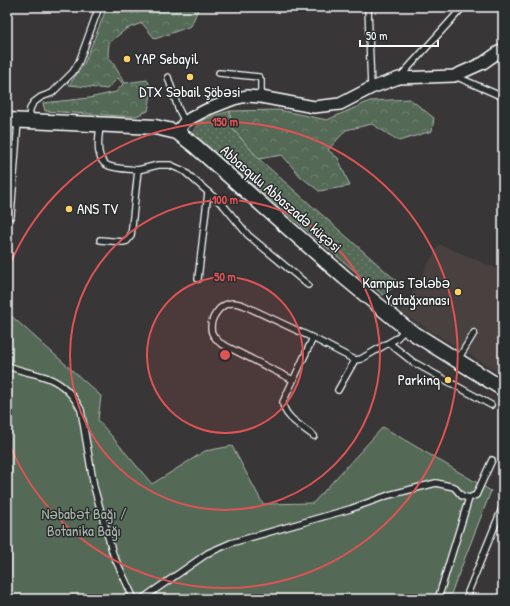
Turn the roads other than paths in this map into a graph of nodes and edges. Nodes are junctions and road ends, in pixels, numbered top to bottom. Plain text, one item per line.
1 (99, 7) edge
2 (368, 7) edge
3 (463, 7) edge
4 (503, 49) edge
5 (219, 73) dead end
6 (454, 76) junction
7 (168, 77) dead end
8 (399, 78) junction
9 (371, 88) junction
10 (261, 97) junction
11 (503, 97) edge
12 (18, 121) edge
13 (100, 125) junction
14 (181, 127) junction
15 (138, 170) junction
16 (208, 192) junction
17 (12, 216) dead end
18 (100, 240) dead end
19 (198, 279) dead end
20 (308, 285) dead end
21 (407, 329) junction
22 (474, 333) dead end
23 (313, 338) junction
24 (389, 343) junction
25 (355, 360) junction
26 (457, 361) junction
27 (7, 365) edge
28 (293, 380) junction
29 (503, 389) edge
30 (338, 390) dead end
31 (491, 405) dead end
32 (314, 436) dead end
33 (492, 460) dead end
34 (469, 498) junction
35 (503, 506) edge
36 (134, 599) edge
37 (142, 599) edge
38 (438, 599) edge
39 (473, 599) edge

1 - 12 lane
2 - 9 lane
3 - 8 lane
4 - 6 street
5 - 10 lane
6 - 8 street
6 - 11 lane
7 - 14 lane
8 - 9 street
9 - 10 street
10 - 14 street
12 - 13 street, Abbasqulu Abbaszadə küçəsi
12 - 17 lane
13 - 14 street, Abbasqulu Abbaszadə küçəsi
13 - 15 lane
14 - 21 street, Abbasqulu Abbaszadə küçəsi
15 - 16 lane
15 - 18 lane
16 - 19 lane
16 - 20 lane
21 - 24 lane
21 - 26 street, Abbasqulu Abbaszadə küçəsi
22 - 26 lane
23 - 25 lane
23 - 28 lane
23 - 28 lane
24 - 25 lane
24 - 31 lane
25 - 30 lane
26 - 29 street, Abbasqulu Abbaszadə küçəsi
27 - 36 lane
28 - 32 lane
33 - 34 lane
34 - 37 lane
34 - 38 lane
35 - 39 lane

